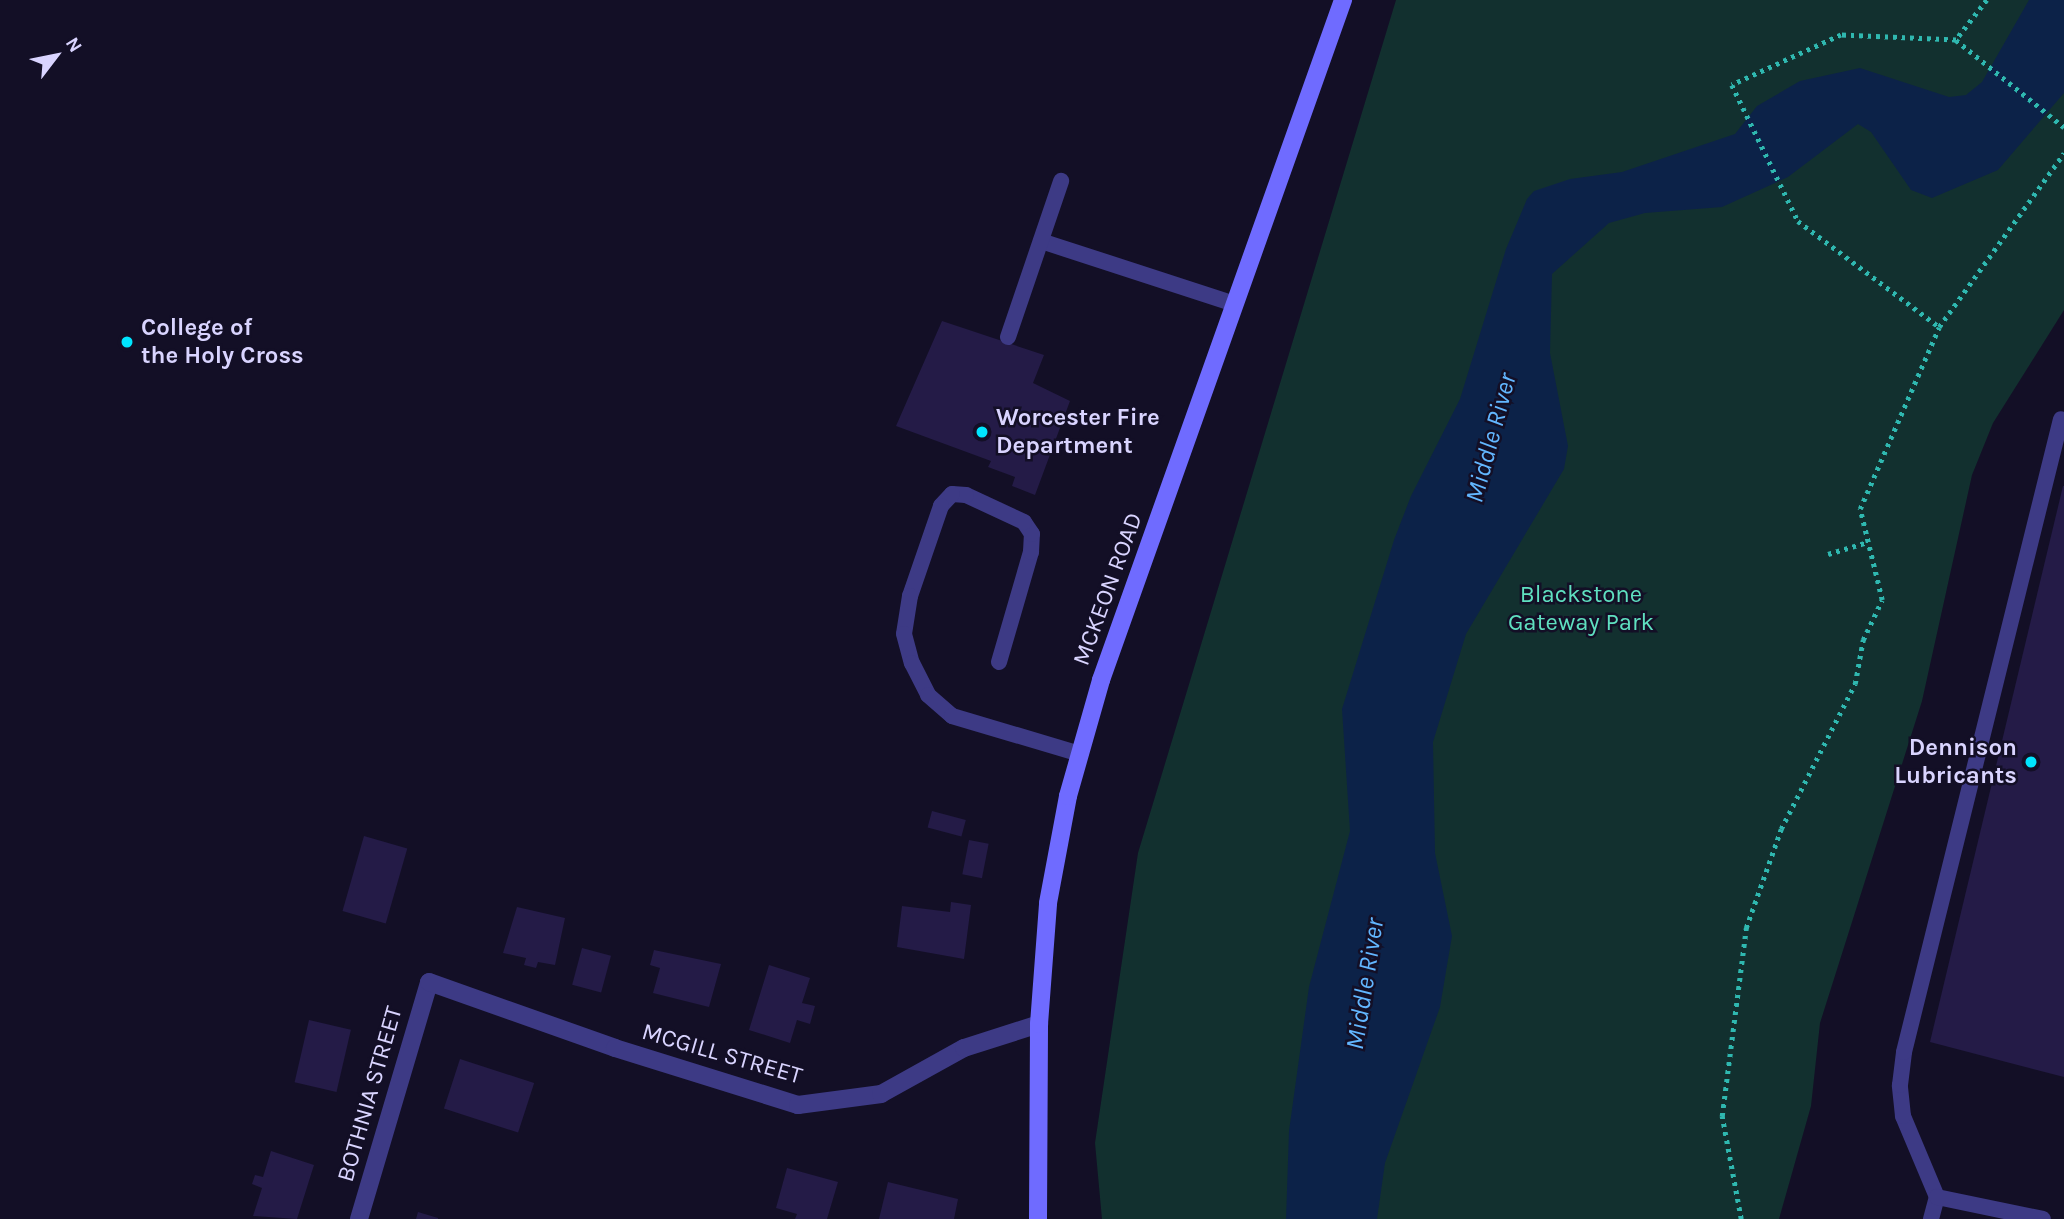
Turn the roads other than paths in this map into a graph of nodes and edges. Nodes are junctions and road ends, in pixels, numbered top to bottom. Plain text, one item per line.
1 (1343, 0) edge
2 (1060, 181) dead end
3 (1041, 241) junction
4 (1235, 304) junction
5 (1008, 337) dead end
6 (2061, 419) dead end
7 (999, 662) dead end
8 (1080, 754) junction
9 (429, 982) joint
10 (1039, 1024) junction
11 (1937, 1197) junction
12 (359, 1219) edge
13 (1038, 1219) edge
14 (1931, 1219) edge
15 (2043, 1219) edge

1 - 4 main road, MCKEON ROAD
2 - 3 lane
3 - 4 lane
3 - 5 lane
4 - 8 main road, MCKEON ROAD
6 - 11 lane
7 - 8 lane
8 - 10 main road, MCKEON ROAD
9 - 10 street, MCGILL STREET
9 - 12 street, BOTHNIA STREET
10 - 13 main road, MCKEON ROAD
11 - 14 lane
11 - 15 lane

